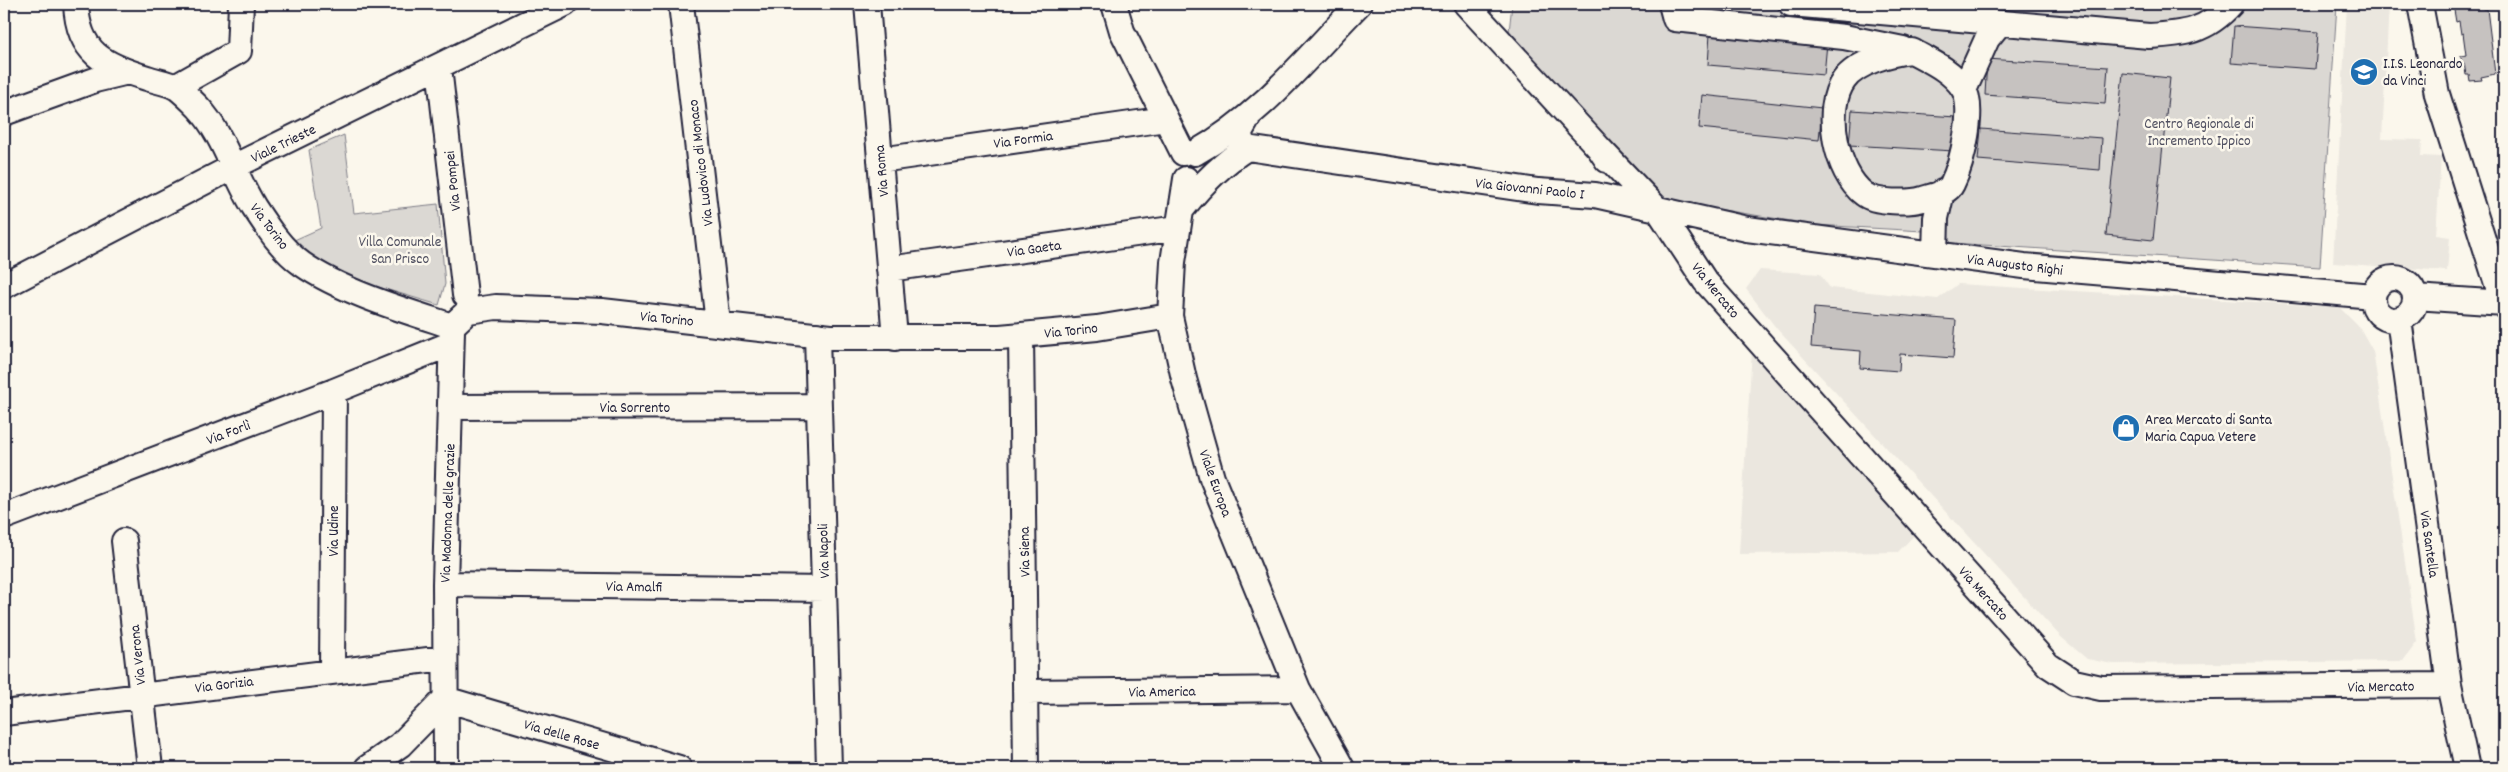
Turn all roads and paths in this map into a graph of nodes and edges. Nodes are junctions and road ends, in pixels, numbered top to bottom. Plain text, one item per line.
1 (76, 4) edge
2 (241, 4) edge
3 (565, 4) edge
4 (681, 4) edge
5 (866, 4) edge
6 (1114, 4) edge
7 (1359, 4) edge
8 (1466, 4) edge
9 (1671, 4) edge
10 (1791, 4) edge
11 (2231, 4) edge
12 (2420, 4) edge
13 (534, 11) edge
14 (2000, 23) junction
15 (1912, 51) junction
16 (439, 67) junction
17 (128, 72) junction
18 (175, 87) junction
19 (1964, 90) junction
20 (4, 113) edge
21 (1248, 118) junction
22 (1166, 119) junction
23 (1247, 148) junction
24 (1599, 148) junction
25 (1189, 153) junction
26 (880, 160) junction
27 (233, 167) junction
28 (1942, 192) junction
29 (1595, 195) junction
30 (1659, 211) junction
31 (1180, 218) junction
32 (1935, 254) junction
33 (889, 269) junction
34 (4, 286) edge
35 (465, 295) dead end
36 (2373, 296) junction
37 (2415, 297) junction
38 (2504, 304) edge
39 (1170, 316) junction
40 (2400, 319) junction
41 (718, 323) junction
42 (817, 334) junction
43 (452, 335) junction
44 (1021, 335) junction
45 (896, 338) junction
46 (334, 391) junction
47 (819, 406) junction
48 (450, 407) junction
49 (4, 516) edge
50 (124, 541) dead end
51 (445, 584) junction
52 (824, 589) junction
53 (444, 658) junction
54 (332, 670) junction
55 (2449, 685) junction
56 (1298, 689) junction
57 (1026, 692) junction
58 (142, 694) junction
59 (444, 699) junction
60 (4, 712) edge
61 (150, 768) edge
62 (367, 768) edge
63 (446, 768) edge
64 (679, 768) edge
65 (829, 768) edge
66 (1026, 768) edge
67 (1342, 768) edge
68 (2467, 768) edge

1 - 17 street
2 - 18 street
3 - 13 street, Viale Trieste
4 - 41 street, Via Ludovico di Monaco
5 - 26 street, Via Roma
6 - 22 street
7 - 21 street
8 - 24 street, Via Giovanni Paolo I
9 - 15 street
10 - 14 street
11 - 14 street
12 - 38 street
13 - 16 street, Viale Trieste
14 - 19 street
15 - 19 street
15 - 28 street
16 - 27 street, Viale Trieste
16 - 35 street, Via Pompei
17 - 18 street
17 - 20 street
18 - 27 street, Via Torino
19 - 28 street
21 - 23 street
21 - 25 street
22 - 25 street
22 - 26 street, Via Formia
23 - 29 street, Via Giovanni Paolo I
23 - 31 street
24 - 29 street, Via Giovanni Paolo I
24 - 30 street
25 - 31 street, Viale Europa
26 - 33 street, Via Roma
27 - 34 street, Viale Trieste
27 - 43 street, Via Torino
28 - 32 street
29 - 30 street, Via Augusto Righi
30 - 32 street, Via Augusto Righi
30 - 55 street, Via Mercato
31 - 33 street, Via Gaeta
31 - 39 street, Viale Europa
32 - 36 street, Via Augusto Righi
33 - 45 street, Via Roma
36 - 37 street
36 - 40 street
37 - 38 street
37 - 40 street
39 - 44 street, Via Torino
39 - 56 street, Viale Europa
40 - 55 street, Via Santella
41 - 42 street, Via Torino
41 - 43 street, Via Torino
42 - 45 street, Via Torino
42 - 47 street, Via Napoli
43 - 46 street, Via Forlì
43 - 48 street, Via Madonna delle grazie
44 - 45 street, Via Torino
44 - 57 street, Via Siena
46 - 49 street, Via Forlì
46 - 54 street, Via Udine
47 - 48 street, Via Sorrento
47 - 52 street, Via Napoli
48 - 51 street, Via Madonna delle grazie
50 - 58 street, Via Verona
51 - 52 street, Via Amalfi
51 - 53 street, Via Madonna delle grazie
52 - 65 street, Via Napoli
53 - 54 street, Via Gorizia
53 - 59 street, Via Madonna delle grazie
54 - 58 street, Via Gorizia
55 - 68 street, Via Santella
56 - 57 street, Via America
56 - 67 street, Viale Europa
57 - 66 street, Via Siena
58 - 60 street, Via Gorizia
58 - 61 street, Via Verona
59 - 62 street
59 - 63 street, Via Madonna delle grazie
59 - 64 street, Via delle Rose

